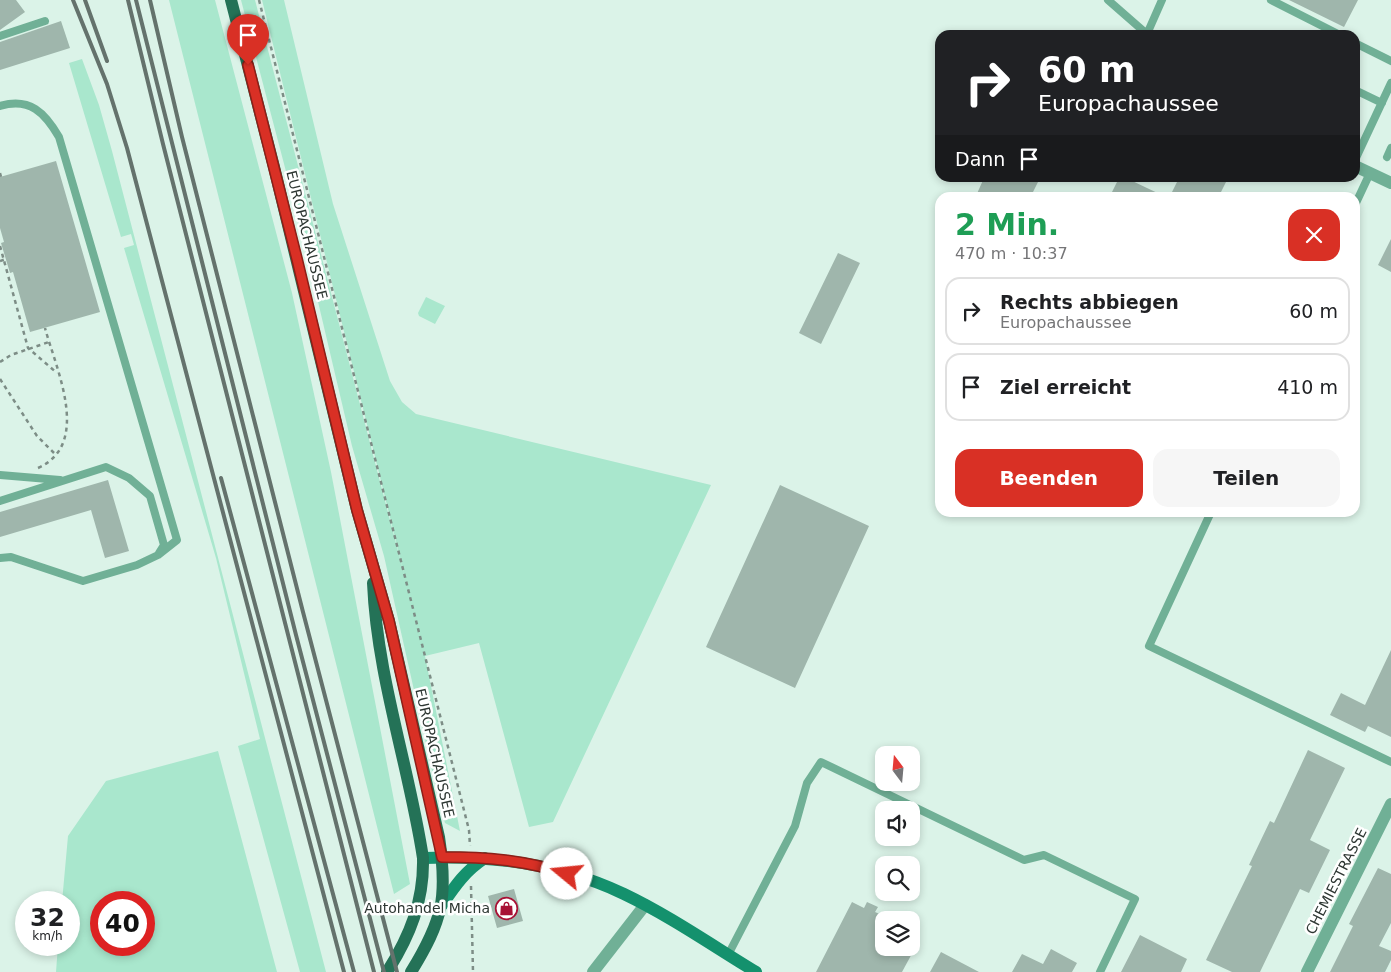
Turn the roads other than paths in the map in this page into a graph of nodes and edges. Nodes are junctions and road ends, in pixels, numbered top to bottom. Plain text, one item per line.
1 (231, 0) edge
2 (1108, 0) edge
3 (1162, 0) edge
4 (1271, 0) edge
5 (45, 21) dead end
6 (1142, 30) edge
7 (1149, 30) edge
8 (1330, 30) edge
9 (0, 36) edge
10 (1360, 45) edge
11 (1391, 61) edge
12 (1391, 83) edge
13 (1360, 92) edge
14 (1382, 102) junction
15 (0, 106) edge
16 (1391, 148) edge
17 (1360, 149) edge
18 (1387, 157) dead end
19 (1360, 168) edge
20 (1370, 173) junction
21 (1391, 183) edge
22 (1360, 194) edge
23 (0, 475) edge
24 (64, 480) junction
25 (0, 501) edge
26 (1209, 517) edge
27 (158, 555) junction
28 (0, 558) edge
29 (372, 566) junction
30 (1391, 762) edge
31 (1391, 804) edge
32 (442, 857) junction
33 (423, 858) junction
34 (471, 862) junction
35 (442, 905) junction
36 (645, 906) junction
37 (728, 955) junction
38 (387, 972) edge
39 (411, 972) edge
40 (593, 972) edge
41 (756, 972) edge
42 (1100, 972) edge
43 (1307, 972) edge

1 - 29 main road, EUROPACHAUSSEE
2 - 6 lane
3 - 7 lane
4 - 8 lane
5 - 9 lane
10 - 11 lane
12 - 14 lane
13 - 14 lane
14 - 17 lane
15 - 27 lane
16 - 18 lane
19 - 20 street
20 - 21 street
20 - 22 lane
23 - 24 lane
24 - 25 lane
24 - 27 lane
26 - 30 lane
27 - 28 lane
29 - 32 main road, EUROPACHAUSSEE
29 - 33 main road, EUROPACHAUSSEE
31 - 43 street, CHEMIESTRASSE
32 - 33 street
32 - 34 street
32 - 35 main road, EUROPACHAUSSEE
33 - 38 main road, EUROPACHAUSSEE
34 - 35 street
34 - 36 street
35 - 39 main road, EUROPACHAUSSEE
36 - 37 street
36 - 40 street
37 - 41 street
37 - 42 lane

